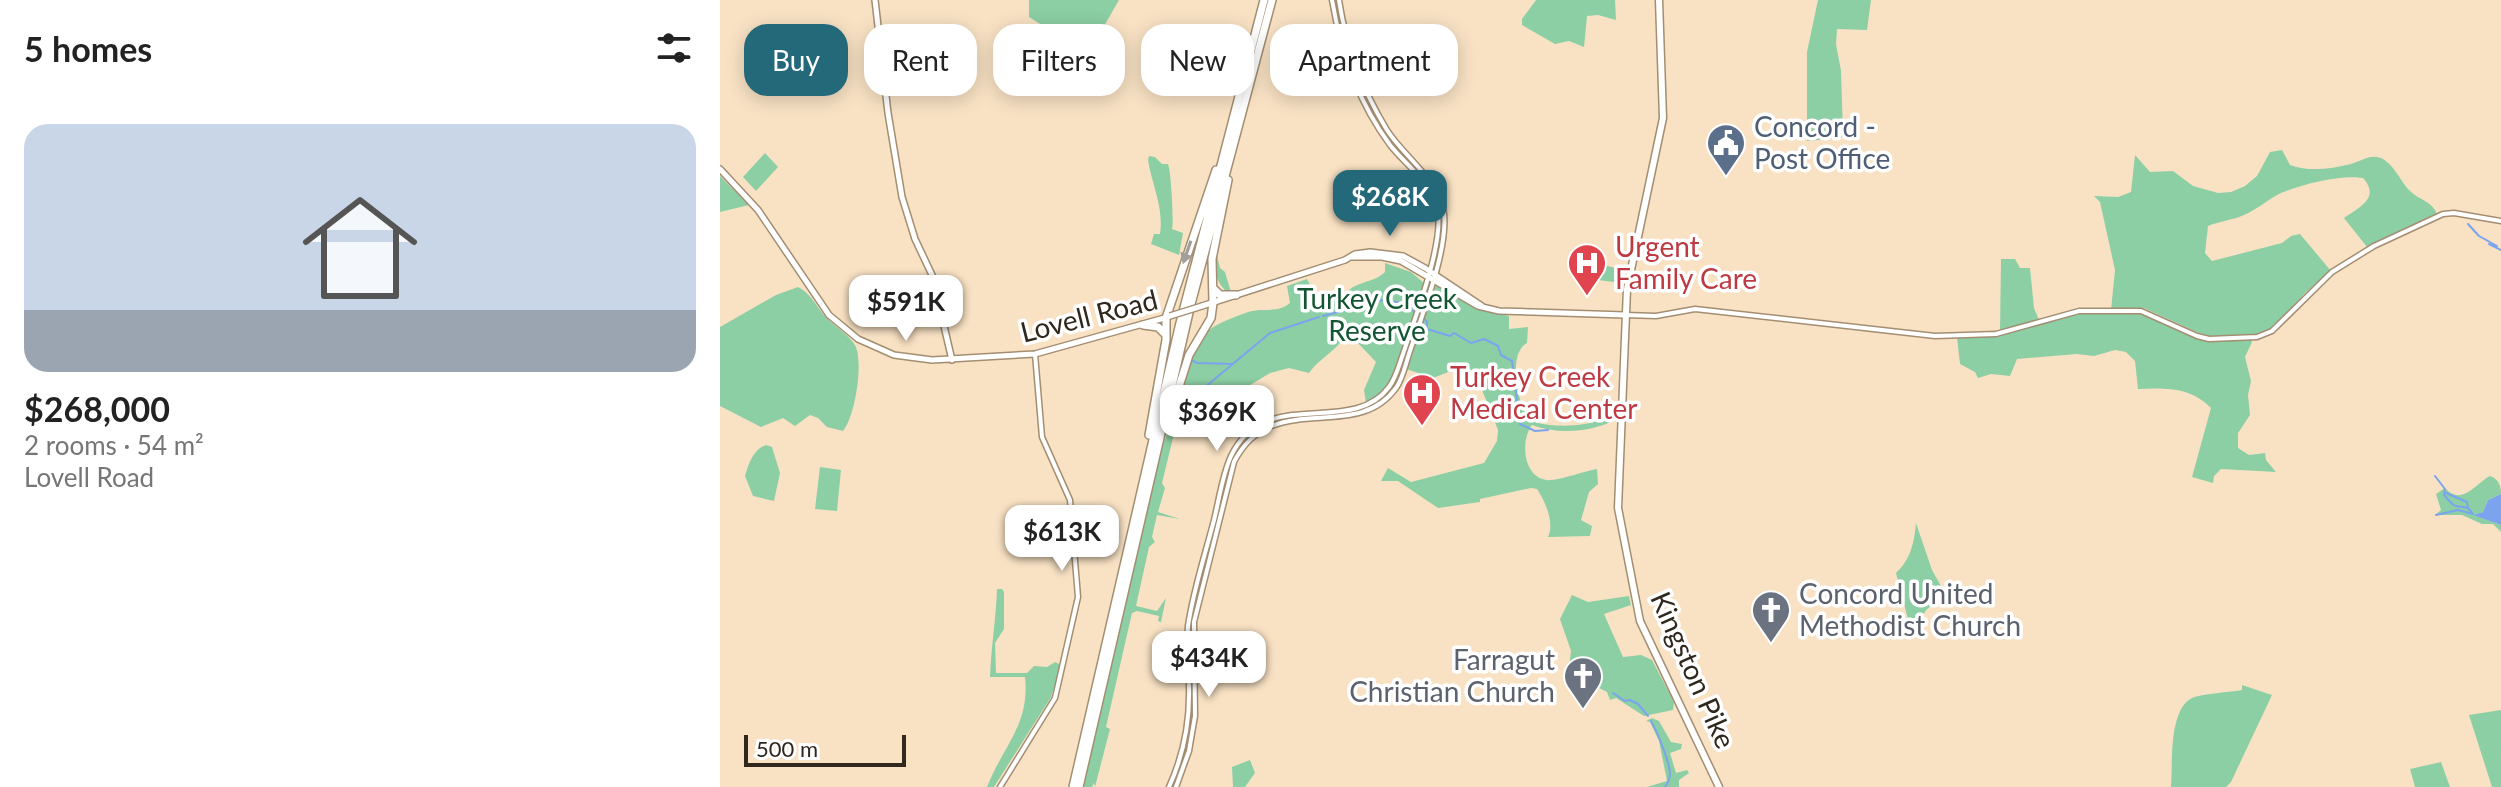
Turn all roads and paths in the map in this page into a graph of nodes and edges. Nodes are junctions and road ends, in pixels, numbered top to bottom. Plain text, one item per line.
1 (875, 0) edge
2 (1264, 0) edge
3 (1272, 0) edge
4 (1332, 0) edge
5 (1339, 0) edge
6 (1659, 0) edge
7 (1240, 121) junction
8 (1231, 126) junction
9 (720, 169) edge
10 (2501, 221) edge
11 (1440, 230) junction
12 (1431, 274) junction
13 (1212, 287) junction
14 (1236, 295) junction
15 (1213, 303) junction
16 (1418, 315) junction
17 (1625, 315) junction
18 (1168, 317) junction
19 (1143, 325) junction
20 (1166, 340) junction
21 (1035, 354) junction
22 (952, 360) junction
23 (1164, 404) junction
24 (1153, 468) junction
25 (1141, 490) junction
26 (1000, 787) edge
27 (1076, 787) edge
28 (1169, 787) edge
29 (1176, 787) edge
30 (1719, 787) edge

1 - 22 main road
2 - 8 highway
3 - 7 highway
4 - 11 street
5 - 11 street
6 - 17 main road, Kingston Pike
7 - 13 highway
7 - 23 highway
8 -> 18 highway
8 - 23 highway
9 - 22 main road, Lovell Road
10 - 17 street
11 - 12 street
12 - 14 main road, Lovell Road
12 - 16 street
12 - 17 main road, Lovell Road
13 - 14 highway
13 - 15 highway
14 - 15 main road, Lovell Road
15 - 18 main road, Lovell Road, bridge
15 - 24 highway
16 - 28 street
16 - 29 street
17 - 30 main road, Kingston Pike
18 - 19 main road, Lovell Road
18 - 20 highway
19 - 20 highway
19 - 21 main road, Lovell Road
20 - 25 highway
21 - 22 main road, Lovell Road
21 - 26 street
23 - 24 highway
23 - 25 highway
24 - 27 highway
25 - 27 highway

